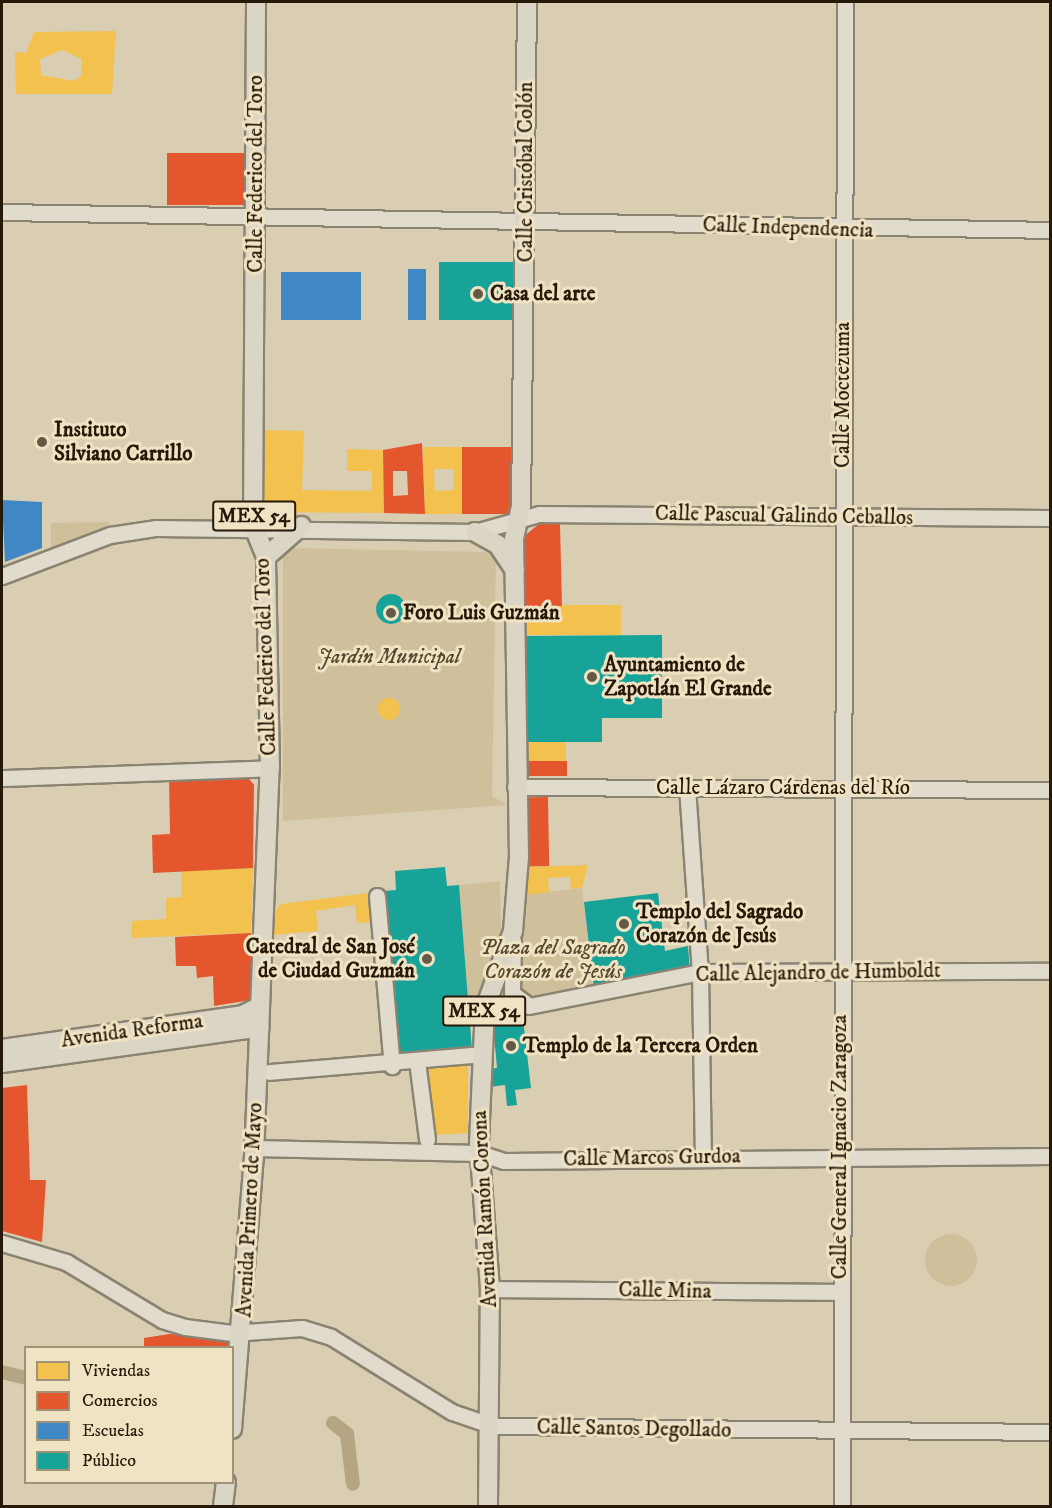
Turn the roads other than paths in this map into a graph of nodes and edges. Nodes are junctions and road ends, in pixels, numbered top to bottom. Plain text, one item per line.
1 (256, 2) edge
2 (526, 2) edge
3 (845, 2) edge
4 (2, 212) edge
5 (256, 214) junction
6 (526, 219) junction
7 (1050, 230) edge
8 (844, 231) junction
9 (843, 516) junction
10 (1050, 518) edge
11 (519, 521) junction
12 (253, 525) junction
13 (301, 526) junction
14 (475, 532) junction
15 (266, 557) junction
16 (515, 570) junction
17 (2, 576) edge
18 (270, 768) junction
19 (2, 778) edge
20 (515, 787) junction
21 (687, 787) junction
22 (841, 788) junction
23 (1050, 789) edge
24 (376, 896) dead end
25 (513, 931) junction
26 (840, 971) junction
27 (1050, 971) edge
28 (700, 972) junction
29 (260, 1006) junction
30 (260, 1027) junction
31 (2, 1049) edge
32 (473, 1055) dead end
33 (417, 1061) junction
34 (2, 1063) edge
35 (392, 1066) junction
36 (269, 1072) dead end
37 (427, 1139) dead end
38 (254, 1148) junction
39 (478, 1154) junction
40 (839, 1156) junction
41 (1050, 1156) edge
42 (703, 1157) junction
43 (2, 1244) edge
44 (490, 1289) junction
45 (840, 1292) junction
46 (243, 1328) junction
47 (234, 1411) edge
48 (493, 1426) junction
49 (1050, 1432) edge
50 (841, 1433) junction
51 (226, 1484) edge
52 (223, 1506) edge
53 (488, 1506) edge
54 (842, 1506) edge

1 - 5 main road, Calle Federico del Toro / MEX 54
2 - 6 main road, Calle Cristóbal Colón / MEX 54
3 - 8 street, Calle Moctezuma
4 - 5 street, Calle Independencia
5 - 6 street, Calle Independencia
5 - 12 main road, Calle Federico del Toro / MEX 54
6 - 8 street, Calle Independencia
6 - 11 main road, Calle Cristóbal Colón / MEX 54
7 - 8 street, Calle Independencia
8 - 9 street, Calle Moctezuma
9 - 10 street, Calle Pascual Galindo Ceballos
9 - 11 street, Calle Pascual Galindo Ceballos
9 - 22 street, Calle Moctezuma
11 - 14 street, Calle Pascual Galindo Ceballos
11 - 16 main road, Avenida Ramón Corona / MEX 54
12 - 13 street, Calle Pascual Galindo Ceballos
12 - 15 main road, Calle Federico del Toro / MEX 54
12 - 17 street, Calle Pascual Galindo Ceballos
13 - 14 street, Calle Pascual Galindo Ceballos
13 - 15 main road
14 - 16 main road
15 - 18 main road, Calle Federico del Toro / MEX 54
16 - 20 main road, Avenida Ramón Corona / MEX 54
18 - 19 street
18 - 29 main road, Calle Federico del Toro / MEX 54
20 - 21 street, Calle Lázaro Cárdenas del Río
20 - 25 main road, Avenida Ramón Corona / MEX 54
21 - 22 street, Calle Lázaro Cárdenas del Río
21 - 28 street
22 - 23 street, Calle Lázaro Cárdenas del Río
22 - 26 street, Calle General Ignacio Zaragoza
24 - 35 street
25 - 28 street, Calle Alejandro de Humboldt
25 - 39 main road, Avenida Ramón Corona / MEX 54
26 - 27 street, Calle Alejandro de Humboldt
26 - 28 street, Calle Alejandro de Humboldt
26 - 40 street, Calle General Ignacio Zaragoza
28 - 42 street
29 - 30 main road, Calle Federico del Toro / MEX 54
29 - 31 main road, Avenida Reforma
30 - 34 main road, Avenida Reforma
30 - 38 main road, Avenida Primero de Mayo / MEX 54
32 - 33 street
33 - 35 street
33 - 37 street
35 - 36 street
38 - 39 street, Calle Marcos Gurdoa
38 - 46 main road, Avenida Primero de Mayo / MEX 54
39 - 42 street, Calle Marcos Gurdoa
39 - 44 main road, Avenida Ramón Corona / MEX 54
40 - 41 street, Calle Marcos Gurdoa
40 - 42 street, Calle Marcos Gurdoa
40 - 45 street, Calle General Ignacio Zaragoza
43 - 46 street, Calle Santos Degollado
44 - 45 street, Calle Mina
44 - 48 main road, Avenida Ramón Corona / MEX 54
45 - 50 street, Calle General Ignacio Zaragoza
46 - 47 main road, Avenida Primero de Mayo / MEX 54
46 - 48 street, Calle Santos Degollado
48 - 50 street, Calle Santos Degollado
48 - 53 main road, Avenida Ramón Corona / MEX 54
49 - 50 street, Calle Santos Degollado
50 - 54 street, Calle General Ignacio Zaragoza
51 - 52 main road

